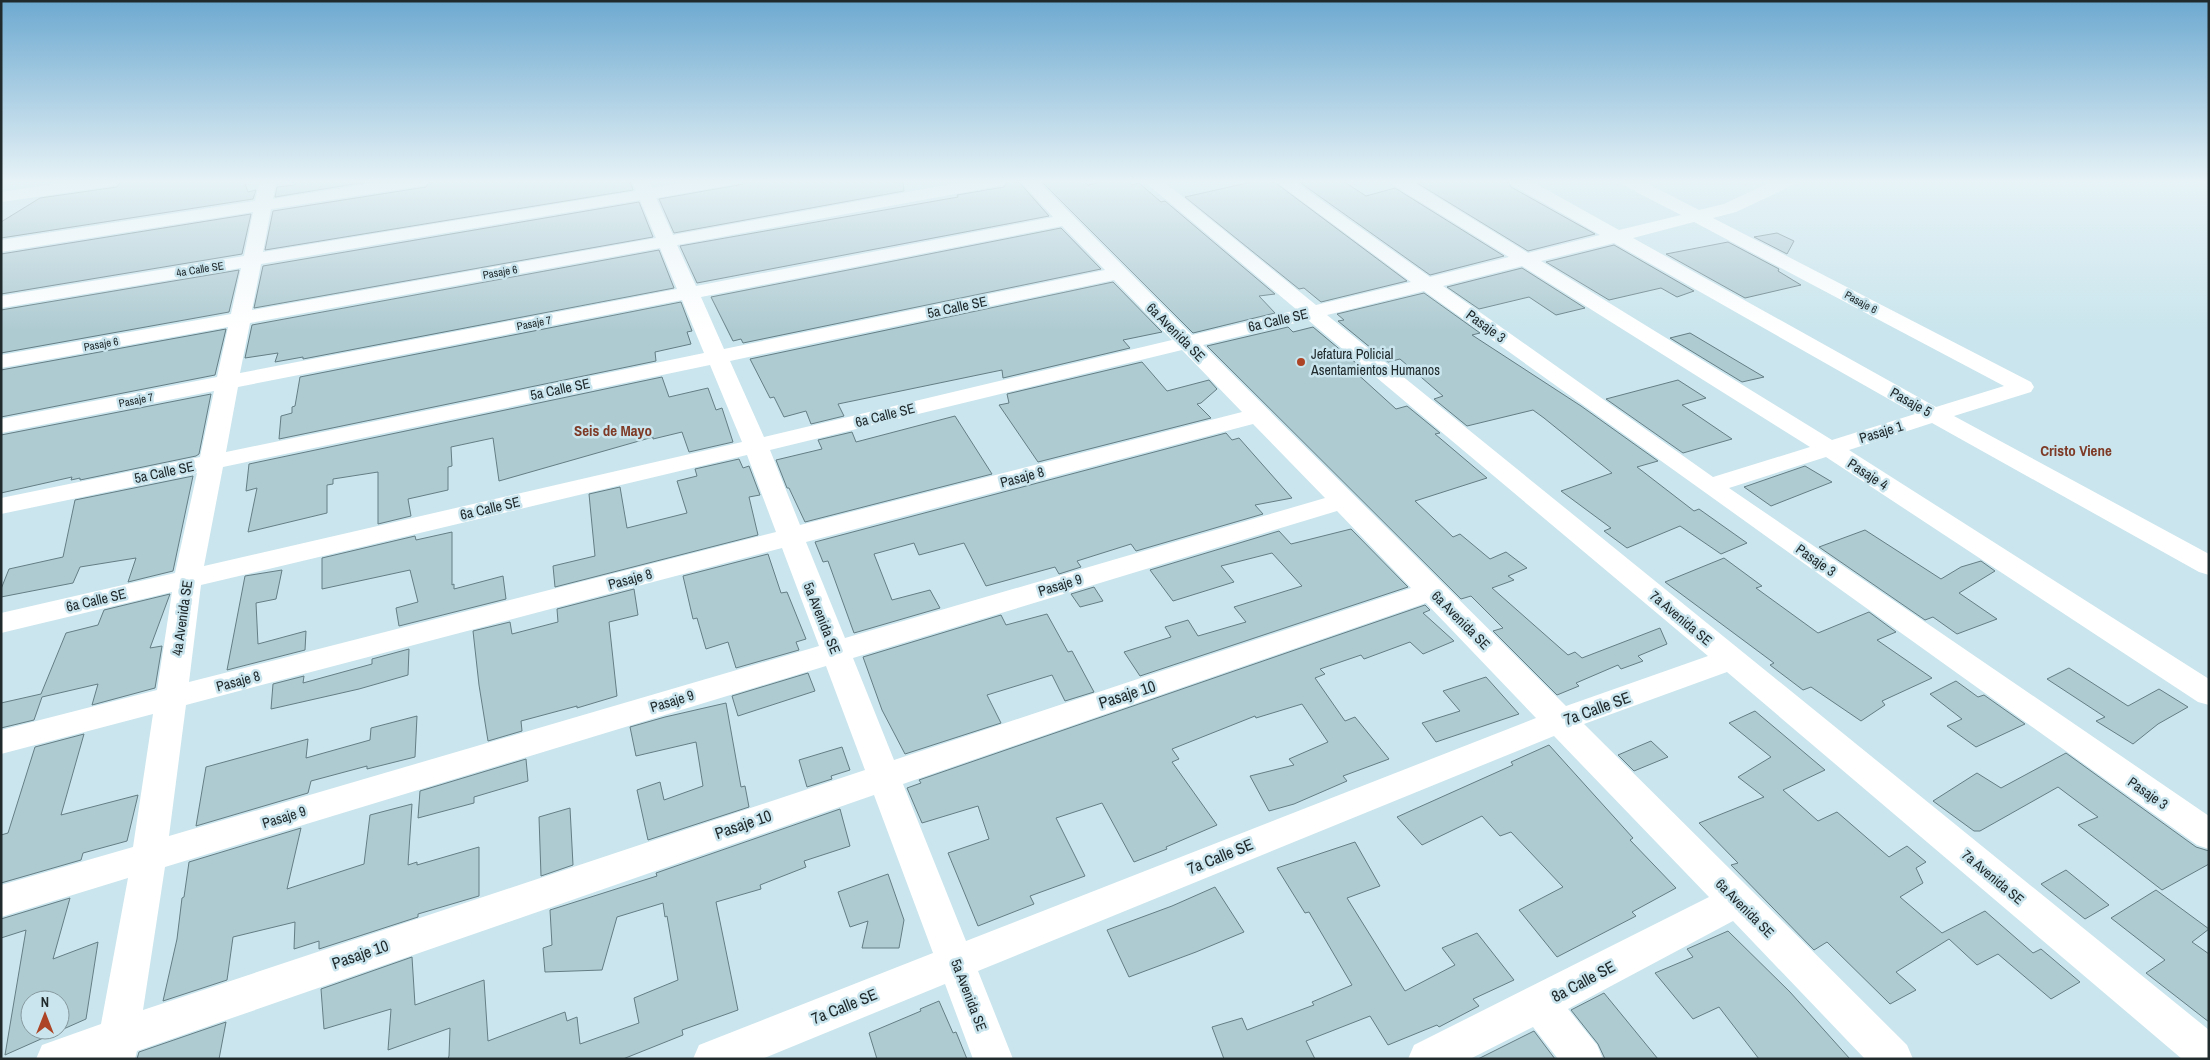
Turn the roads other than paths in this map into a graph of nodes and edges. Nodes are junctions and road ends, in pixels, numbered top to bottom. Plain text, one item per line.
1 (101, 230) edge
2 (258, 230) edge
3 (412, 230) edge
4 (661, 230) edge
5 (729, 230) edge
6 (1012, 230) edge
7 (1076, 230) edge
8 (1211, 230) edge
9 (1352, 230) edge
10 (1480, 230) edge
11 (1606, 230) edge
12 (1639, 230) edge
13 (1725, 230) edge
14 (1616, 236) junction
15 (666, 242) junction
16 (1, 246) edge
17 (1525, 258) junction
18 (252, 260) junction
19 (1119, 273) junction
20 (1425, 283) junction
21 (689, 293) junction
22 (1, 302) edge
23 (1310, 313) junction
24 (240, 319) junction
25 (1186, 341) junction
26 (717, 356) junction
27 (1, 362) edge
28 (228, 382) junction
29 (2023, 387) joint
30 (1259, 415) junction
31 (1934, 415) junction
32 (1, 426) edge
33 (756, 446) junction
34 (1828, 448) junction
35 (211, 462) junction
36 (1710, 486) junction
37 (1343, 501) junction
38 (1, 506) edge
39 (790, 537) junction
40 (2209, 566) edge
41 (188, 578) junction
42 (1432, 591) junction
43 (1, 623) edge
44 (836, 652) junction
45 (1730, 659) junction
46 (2209, 694) edge
47 (172, 698) junction
48 (1560, 721) junction
49 (1, 742) edge
50 (884, 776) junction
51 (2209, 835) edge
52 (149, 858) junction
53 (1737, 900) junction
54 (1, 901) edge
55 (956, 961) junction
56 (1539, 1004) junction
57 (117, 1048) edge
58 (2209, 1056) edge
59 (56, 1059) edge
60 (713, 1059) edge
61 (994, 1059) edge
62 (1428, 1059) edge
63 (1583, 1059) edge
64 (1893, 1059) edge

1 - 16 street
2 - 18 street, 4a Avenida SE
3 - 18 street, 4a Calle SE
4 - 15 street, 5a Avenida SE
5 - 15 street, Pasaje 6
6 - 21 street, Pasaje 7
7 - 19 street, 6a Avenida SE
8 - 23 street, 7a Avenida SE
9 - 20 street
10 - 17 street, Pasaje 4
11 - 14 street
12 - 14 street, 6a Calle SE
13 - 29 street, Pasaje 6
14 - 17 street, 6a Calle SE
14 - 31 street, Pasaje 5
15 - 21 street, 5a Avenida SE
15 - 24 street, Pasaje 6
17 - 20 street, 6a Calle SE
17 - 34 street, Pasaje 4
18 - 22 street, 4a Calle SE
18 - 24 street, 4a Avenida SE
19 - 25 street, 6a Avenida SE
19 - 26 street, 5a Calle SE
20 - 23 street, 6a Calle SE
20 - 36 street, Pasaje 3
21 - 26 street, 5a Avenida SE
21 - 28 street, Pasaje 7
23 - 25 street, 6a Calle SE
23 - 45 street, 7a Avenida SE
24 - 27 street, Pasaje 6
24 - 28 street, 4a Avenida SE
25 - 30 street, 6a Avenida SE
25 - 33 street, 6a Calle SE
26 - 33 street, 5a Avenida SE
26 - 35 street, 5a Calle SE
28 - 32 street, Pasaje 7
28 - 35 street, 4a Avenida SE
29 - 31 street, Pasaje 1
30 - 37 street, 6a Avenida SE
30 - 39 street, Pasaje 8
31 - 34 street, Pasaje 1
31 - 40 street, Pasaje 5
33 - 39 street, 5a Avenida SE
33 - 41 street, 6a Calle SE
34 - 36 street, Pasaje 1
34 - 46 street, Pasaje 4
35 - 38 street, 5a Calle SE
35 - 41 street, 4a Avenida SE
36 - 51 street, Pasaje 3
37 - 42 street, 6a Avenida SE
37 - 44 street, Pasaje 9
39 - 44 street, 5a Avenida SE
39 - 47 street, Pasaje 8
41 - 43 street, 6a Calle SE
41 - 47 street, 4a Avenida SE
42 - 48 street, 6a Avenida SE
42 - 50 street, Pasaje 10
44 - 50 street, 5a Avenida SE
44 - 52 street, Pasaje 9
45 - 48 street, 7a Calle SE
45 - 58 street, 7a Avenida SE
47 - 49 street, Pasaje 8
47 - 52 street, 4a Avenida SE
48 - 53 street, 6a Avenida SE
48 - 55 street, 7a Calle SE
50 - 55 street, 5a Avenida SE
50 - 57 street, Pasaje 10
52 - 54 street, Pasaje 9
52 - 57 street, 4a Avenida SE
53 - 56 street, 8a Calle SE
53 - 64 street, 6a Avenida SE
55 - 60 street, 7a Calle SE
55 - 61 street, 5a Avenida SE
56 - 62 street, 8a Calle SE
56 - 63 street
57 - 59 street, Pasaje 10

